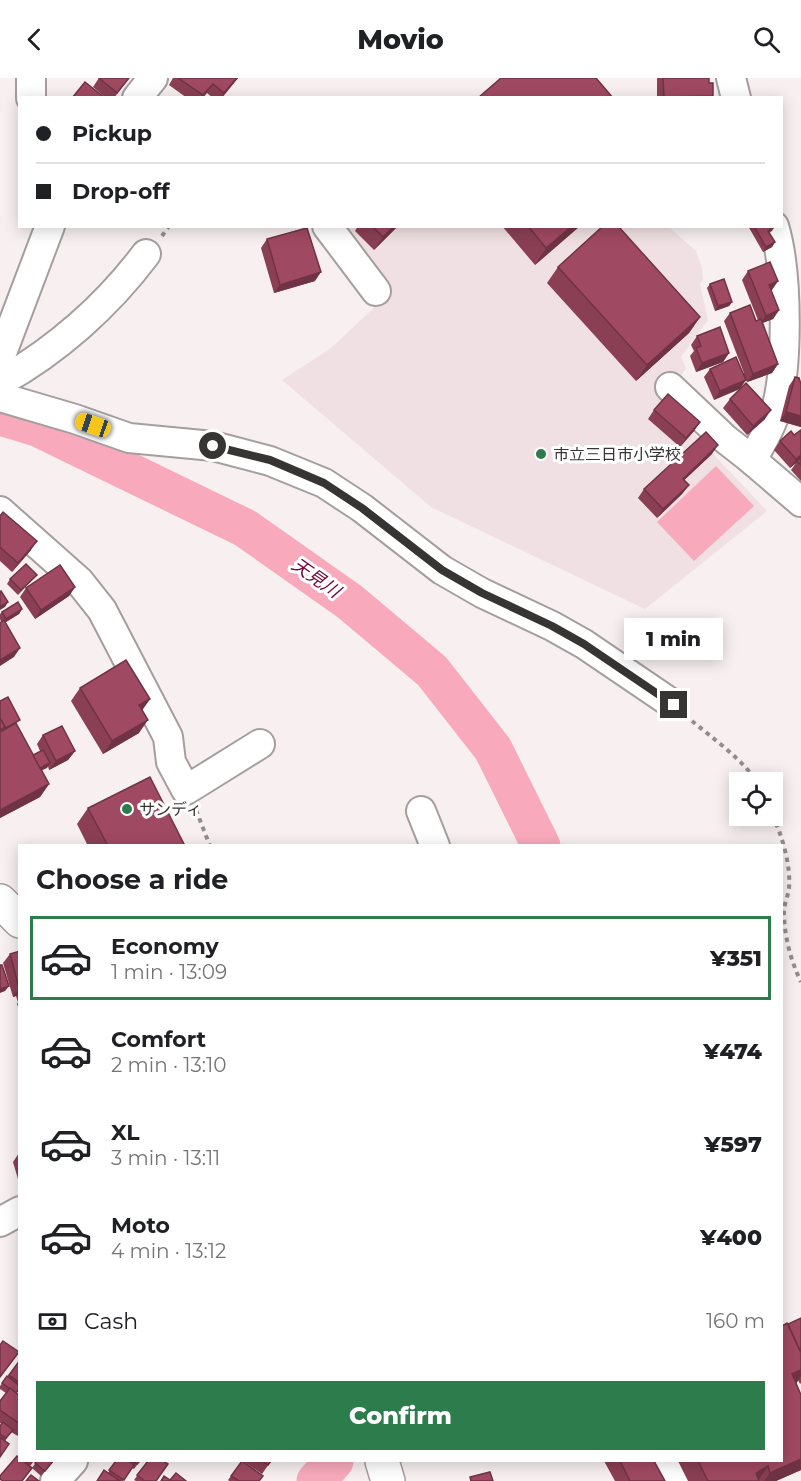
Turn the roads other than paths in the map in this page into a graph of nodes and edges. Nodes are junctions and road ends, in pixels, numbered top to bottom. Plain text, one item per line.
1 (31, 78) edge
2 (731, 78) edge
3 (31, 96) edge
4 (736, 96) edge
5 (49, 228) edge
6 (329, 228) edge
7 (775, 228) edge
8 (146, 254) dead end
9 (376, 291) dead end
10 (0, 358) edge
11 (0, 382) edge
12 (670, 387) dead end
13 (0, 397) edge
14 (752, 460) junction
15 (801, 501) edge
16 (0, 511) edge
17 (674, 705) road end
18 (260, 744) dead end
19 (421, 811) dead end
20 (434, 844) edge
21 (0, 901) edge
22 (18, 919) edge
23 (18, 1212) edge
24 (0, 1222) edge
25 (71, 1462) edge
26 (382, 1462) edge
27 (668, 1462) edge
28 (55, 1481) edge
29 (387, 1481) edge
30 (677, 1481) edge

1 - 3 street
2 - 4 street
5 - 10 street
6 - 9 street
7 - 14 street
8 - 11 street
12 - 14 street
13 - 17 street
14 - 15 street
16 - 18 street
19 - 20 street
21 - 22 highway
23 - 24 street
25 - 28 street
26 - 29 highway
27 - 30 street

